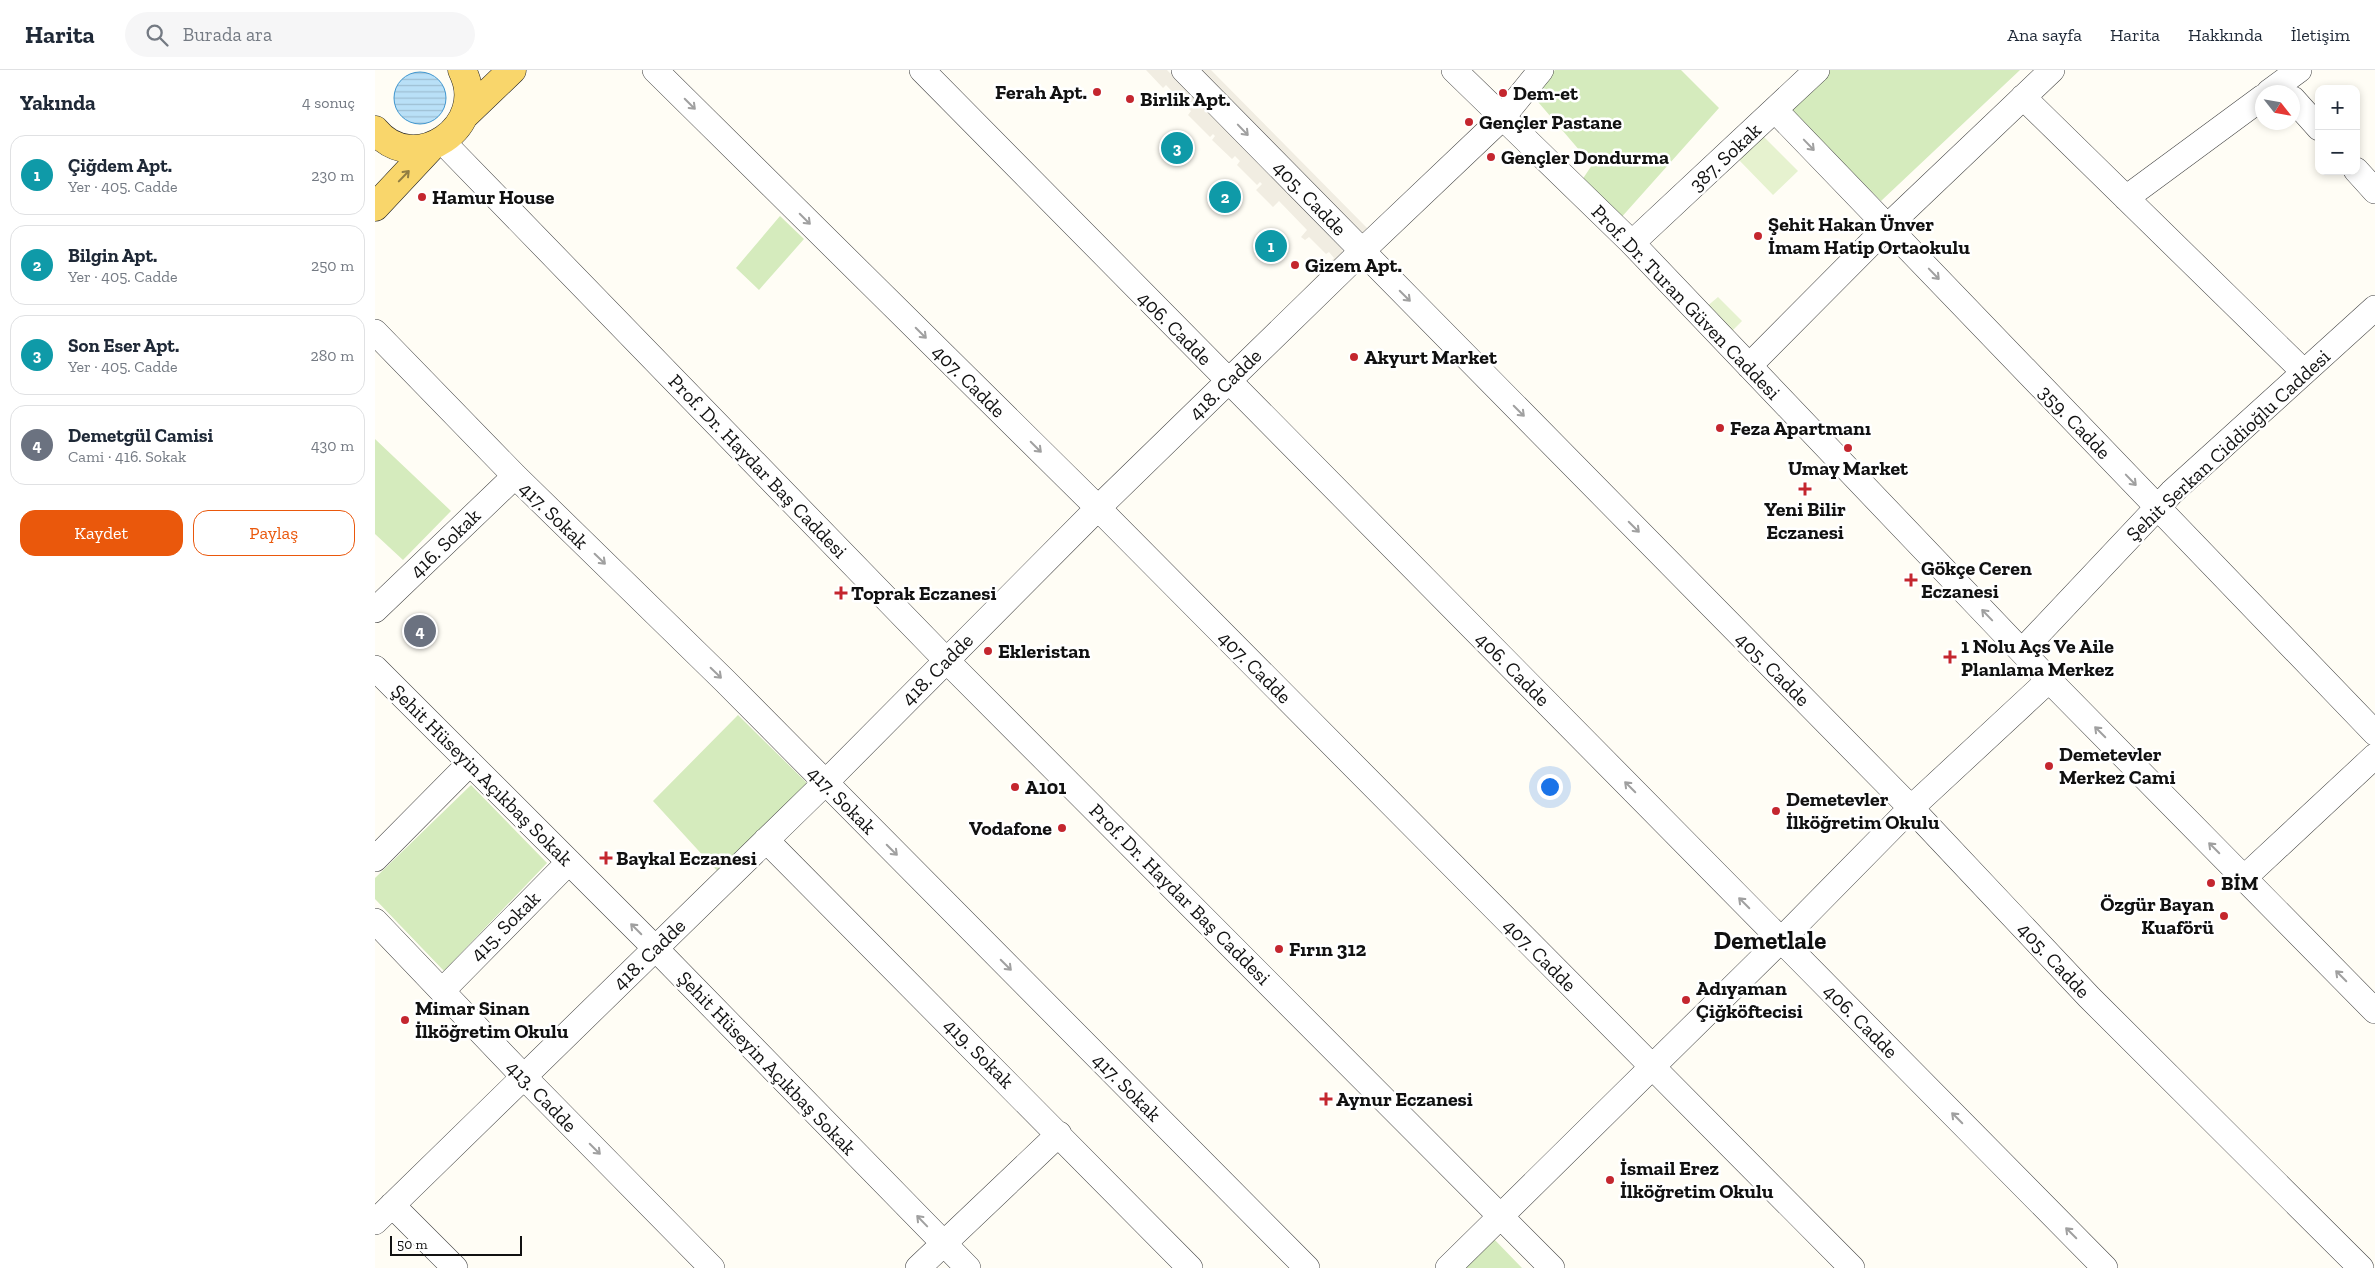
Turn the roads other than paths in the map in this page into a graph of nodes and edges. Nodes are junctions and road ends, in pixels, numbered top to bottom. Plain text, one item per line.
1 (462, 70) edge
2 (512, 70) edge
3 (655, 70) edge
4 (922, 70) edge
5 (1184, 70) edge
6 (1455, 70) edge
7 (1541, 70) edge
8 (1817, 70) edge
9 (2052, 70) edge
10 (2023, 97) junction
11 (2255, 104) edge
12 (2300, 108) edge
13 (1775, 110) junction
14 (464, 116) junction
15 (1502, 118) junction
16 (2315, 124) edge
17 (375, 130) edge
18 (438, 143) junction
19 (2360, 174) edge
20 (2375, 191) edge
21 (2126, 198) junction
22 (375, 206) edge
23 (1888, 226) junction
24 (1632, 243) junction
25 (1361, 251) junction
26 (2375, 308) edge
27 (375, 332) edge
28 (1749, 366) junction
29 (2304, 372) junction
30 (1228, 381) junction
31 (515, 476) junction
32 (1098, 508) junction
33 (2157, 508) junction
34 (375, 610) edge
35 (2022, 651) junction
36 (946, 660) junction
37 (375, 668) edge
38 (2049, 680) junction
39 (2375, 733) edge
40 (2375, 756) edge
41 (470, 763) junction
42 (825, 782) junction
43 (1911, 808) junction
44 (766, 840) junction
45 (375, 859) edge
46 (569, 862) junction
47 (2244, 878) junction
48 (375, 921) edge
49 (1781, 940) junction
50 (655, 948) junction
51 (441, 990) junction
52 (2375, 1011) edge
53 (1652, 1068) junction
54 (524, 1077) junction
55 (1059, 1134) junction
56 (384, 1214) edge
57 (1500, 1216) junction
58 (943, 1243) junction
59 (455, 1268) edge
60 (712, 1268) edge
61 (918, 1268) edge
62 (968, 1268) edge
63 (1190, 1268) edge
64 (1307, 1268) edge
65 (1448, 1268) edge
66 (1552, 1268) edge
67 (1853, 1268) edge
68 (2105, 1268) edge
69 (2361, 1268) edge

1 - 14 main road
2 - 14 main road
3 -> 32 street, 407. Cadde
4 - 30 street, 406. Cadde
5 -> 25 street, 405. Cadde
6 - 15 street, Prof. Dr. Turan Güven Caddesi
7 - 15 street, 418. Cadde
8 - 13 street, 387. Sokak
9 - 10 street
10 - 21 street
10 - 23 street
11 - 21 street
12 - 16 street
13 -> 23 street, 359. Cadde
13 - 24 street, 387. Sokak
14 - 18 main road
15 - 24 street, Prof. Dr. Turan Güven Caddesi
15 - 25 street, 418. Cadde
17 - 18 main road
22 -> 18 main road
18 - 36 street, Prof. Dr. Haydar Baş Caddesi
19 - 20 street
21 - 29 street
23 - 28 street
23 -> 33 street, 359. Cadde
24 - 28 street, Prof. Dr. Turan Güven Caddesi
25 - 30 street, 418. Cadde
25 -> 43 street, 405. Cadde
26 - 29 street, Şehit Serkan Ciddioğlu Caddesi
27 - 31 street, 417. Sokak
35 -> 28 street, Prof. Dr. Turan Güven Caddesi
29 - 33 street, Şehit Serkan Ciddioğlu Caddesi
30 - 32 street, 418. Cadde
49 -> 30 street, 406. Cadde
31 - 34 street, 416. Sokak
31 -> 42 street, 417. Sokak
32 - 36 street, 418. Cadde
32 - 53 street, 407. Cadde
33 - 35 street, Şehit Serkan Ciddioğlu Caddesi
33 - 39 street, 359. Cadde
35 - 38 street, Prof. Dr. Turan Güven Caddesi
36 - 42 street, 418. Cadde
36 - 57 street, Prof. Dr. Haydar Baş Caddesi
37 - 41 street, Şehit Hüseyin Açıkbaş Sokak
38 - 43 street
47 -> 38 street, Prof. Dr. Turan Güven Caddesi
40 - 47 street
41 - 45 street
41 - 46 street, Şehit Hüseyin Açıkbaş Sokak
42 - 44 street, 418. Cadde
42 -> 64 street, 417. Sokak
43 - 49 street
43 - 69 street, 405. Cadde
44 - 50 street, 418. Cadde
44 - 55 street, 419. Sokak
50 -> 46 street, Şehit Hüseyin Açıkbaş Sokak
46 - 51 street, 415. Sokak
52 -> 47 street, Prof. Dr. Turan Güven Caddesi
48 - 51 street, 413. Cadde
49 - 53 street
68 -> 49 street, 406. Cadde
50 - 54 street, 418. Cadde
58 -> 50 street, Şehit Hüseyin Açıkbaş Sokak
51 - 54 street, 413. Cadde
53 - 57 street
53 - 67 street, 407. Cadde
54 - 56 street, 418. Cadde
54 -> 60 street, 413. Cadde
55 - 58 street
55 - 63 street, 419. Sokak
56 - 59 street
57 - 65 street
57 - 66 street, Prof. Dr. Haydar Baş Caddesi
58 - 61 street
58 - 62 street, Şehit Hüseyin Açıkbaş Sokak

